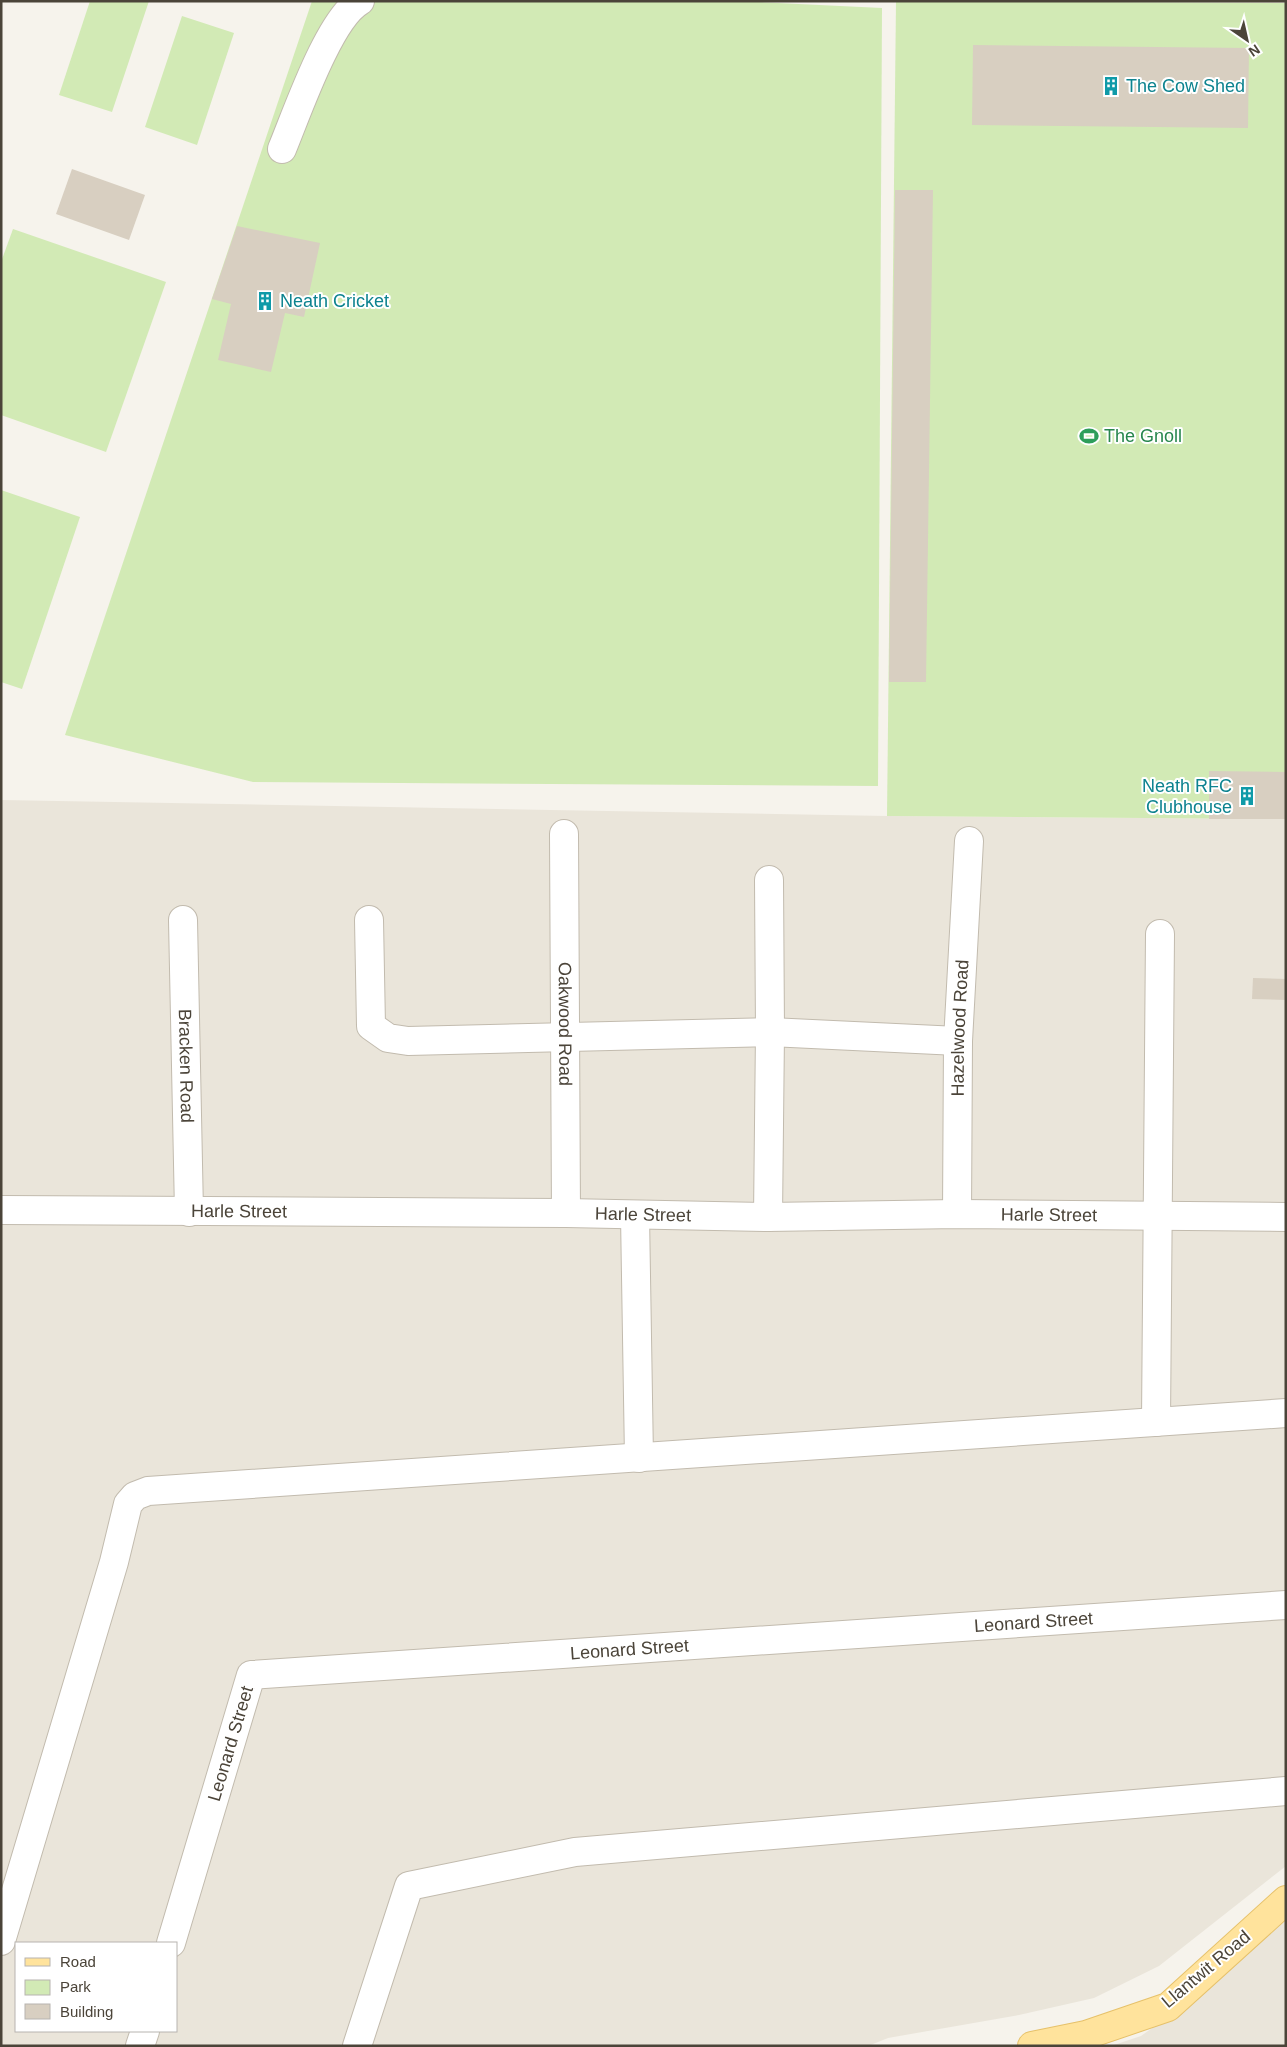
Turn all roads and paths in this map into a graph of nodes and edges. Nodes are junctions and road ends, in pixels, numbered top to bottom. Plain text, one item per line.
1 (360, 1) edge
2 (282, 149) dead end
3 (564, 834) dead end
4 (969, 841) dead end
5 (769, 880) dead end
6 (183, 920) dead end
7 (370, 920) dead end
8 (1160, 934) dead end
9 (770, 1032) junction
10 (565, 1037) junction
11 (958, 1041) junction
12 (1, 1210) edge
13 (189, 1212) junction
14 (566, 1213) junction
15 (957, 1214) junction
16 (635, 1215) junction
17 (1159, 1216) junction
18 (768, 1217) junction
19 (1286, 1217) edge
20 (1286, 1413) edge
21 (1156, 1422) junction
22 (639, 1458) junction
23 (1286, 1605) edge
24 (1286, 1791) edge
25 (1286, 1900) edge
26 (1, 1942) edge
27 (171, 1942) edge
28 (145, 2032) edge
29 (140, 2046) edge
30 (357, 2046) edge
31 (1032, 2046) edge

1 - 2 street
3 - 10 street, Oakwood Road
4 - 11 street, Hazelwood Road
5 - 9 street
6 - 13 street, Bracken Road
7 - 10 street
8 - 17 street
9 - 10 street
9 - 11 street
9 - 18 street
10 - 14 street, Oakwood Road
11 - 15 street, Hazelwood Road
12 - 13 street, Harle Street
13 - 14 street, Harle Street
14 - 16 street, Harle Street
15 - 17 street, Harle Street
15 - 18 street, Harle Street
16 - 18 street, Harle Street
16 - 22 street
17 - 19 street, Harle Street
17 - 21 street
20 - 21 street
21 - 22 street
22 - 26 street
23 - 27 street, Leonard Street
24 - 30 street
25 - 31 main road, Llantwit Road
28 - 29 street

